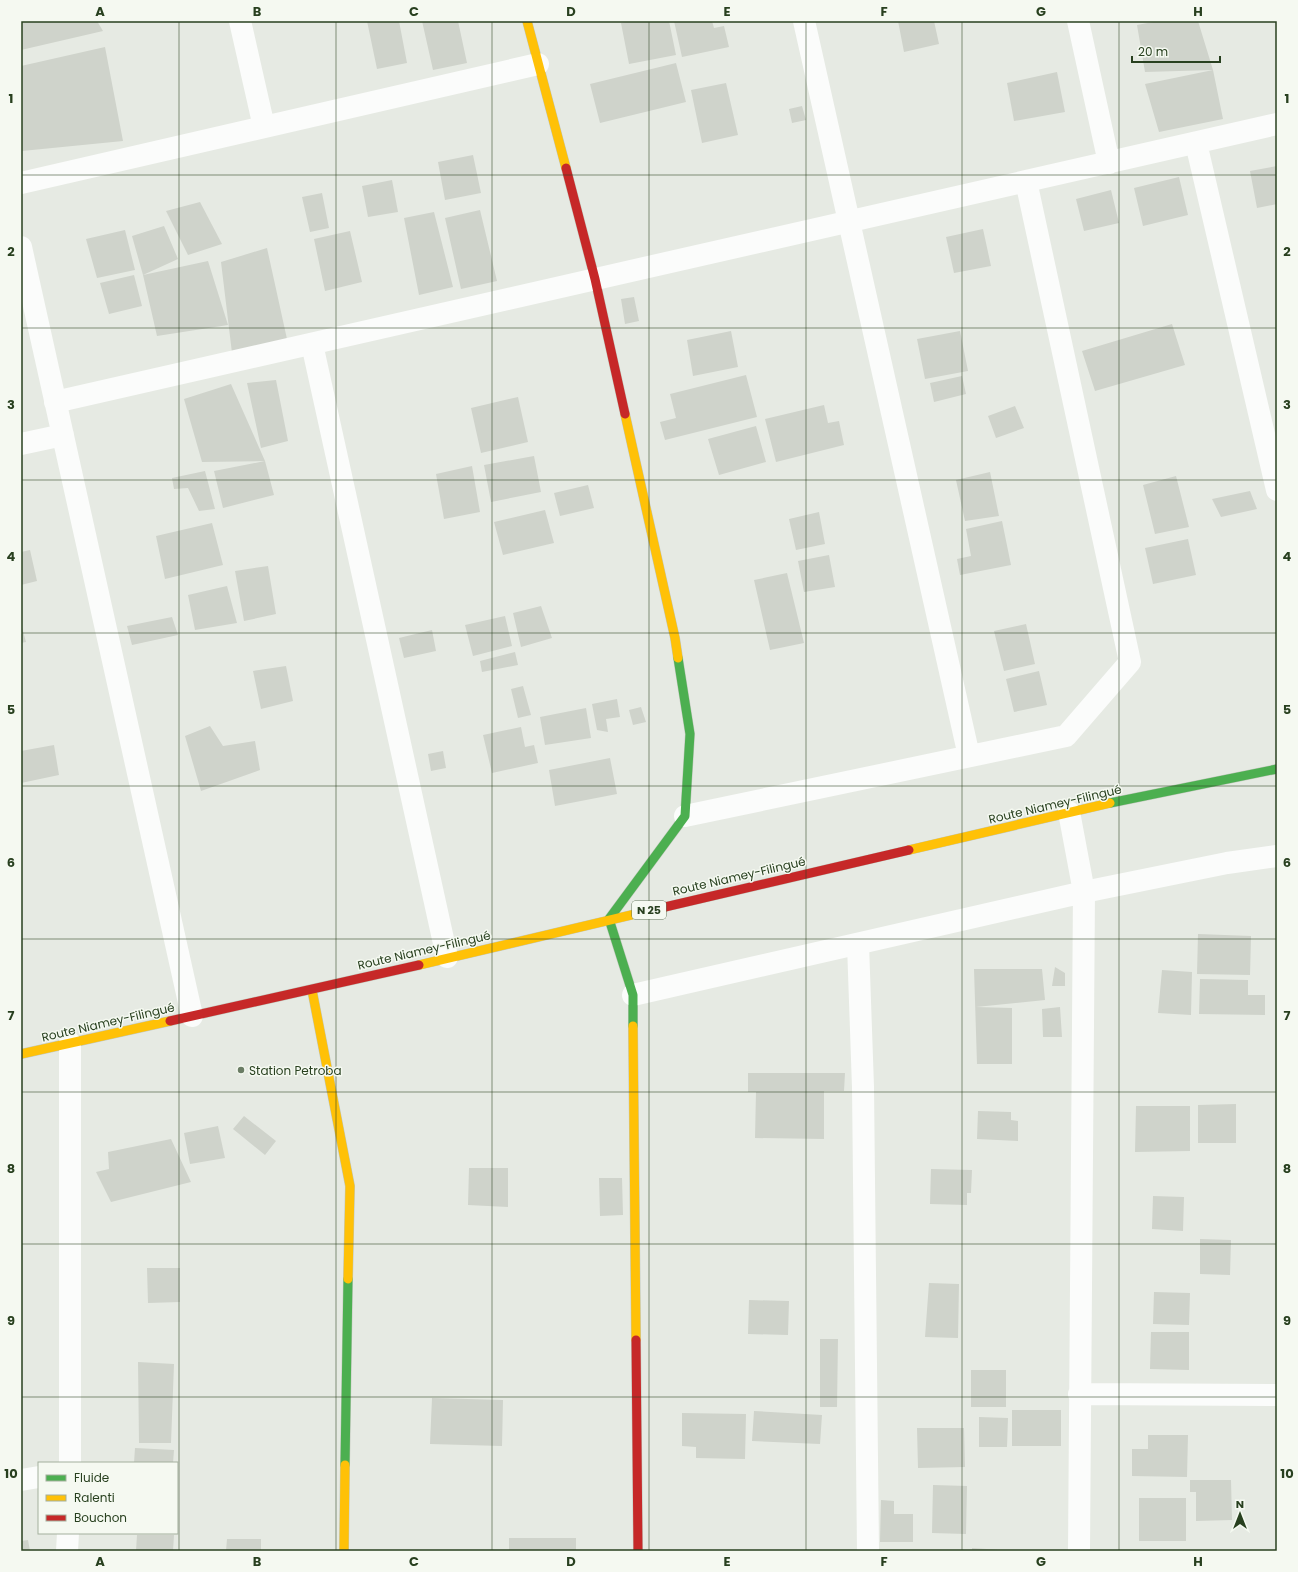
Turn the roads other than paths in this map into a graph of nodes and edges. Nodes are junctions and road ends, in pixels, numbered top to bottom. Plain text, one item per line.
1 (240, 21) edge
2 (527, 21) edge
3 (804, 21) edge
4 (1078, 21) edge
5 (538, 64) junction
6 (1277, 124) edge
7 (264, 127) junction
8 (1196, 142) junction
9 (1109, 162) junction
10 (1026, 181) junction
11 (21, 183) edge
12 (849, 222) junction
13 (21, 247) edge
14 (595, 279) junction
15 (312, 344) junction
16 (55, 402) junction
17 (63, 435) junction
18 (21, 444) edge
19 (1277, 490) edge
20 (969, 756) junction
21 (1277, 769) edge
22 (1069, 812) junction
23 (685, 816) junction
24 (1277, 856) edge
25 (1084, 892) junction
26 (609, 919) junction
27 (858, 944) junction
28 (447, 957) junction
29 (312, 990) junction
30 (633, 996) junction
31 (192, 1016) junction
32 (70, 1043) junction
33 (21, 1054) edge
34 (1079, 1394) junction
35 (1277, 1395) edge
36 (70, 1462) edge
37 (38, 1476) edge
38 (21, 1480) edge
39 (68, 1534) edge
40 (67, 1551) edge
41 (344, 1551) edge
42 (638, 1551) edge
43 (868, 1551) edge
44 (1079, 1551) edge

1 - 7 street
2 - 5 street
3 - 12 street
4 - 9 street
5 - 7 street
5 - 14 street
6 - 8 street
7 - 11 street
8 - 9 street
8 - 19 street
9 - 10 street
10 - 12 street
10 - 20 street
12 - 14 street
12 - 20 street
13 - 16 street
14 - 15 street
14 - 23 street
15 - 16 street
15 - 28 street
16 - 17 street
17 - 18 street
17 - 31 street
20 - 23 street
21 - 22 street, Route Niamey-Filingué / N 25
22 - 25 street
22 - 26 street, Route Niamey-Filingué / N 25
23 - 26 street
24 - 25 street
25 - 27 street
25 - 34 street
26 - 28 street, Route Niamey-Filingué / N 25
26 - 30 street
27 - 30 street
27 - 43 street
28 - 29 street, Route Niamey-Filingué / N 25
29 - 31 street, Route Niamey-Filingué / N 25
29 - 41 street
30 - 42 street
31 - 32 street, Route Niamey-Filingué / N 25
32 - 33 street, Route Niamey-Filingué / N 25
32 - 36 street
34 - 35 street
34 - 44 street
37 - 38 street
39 - 40 street

